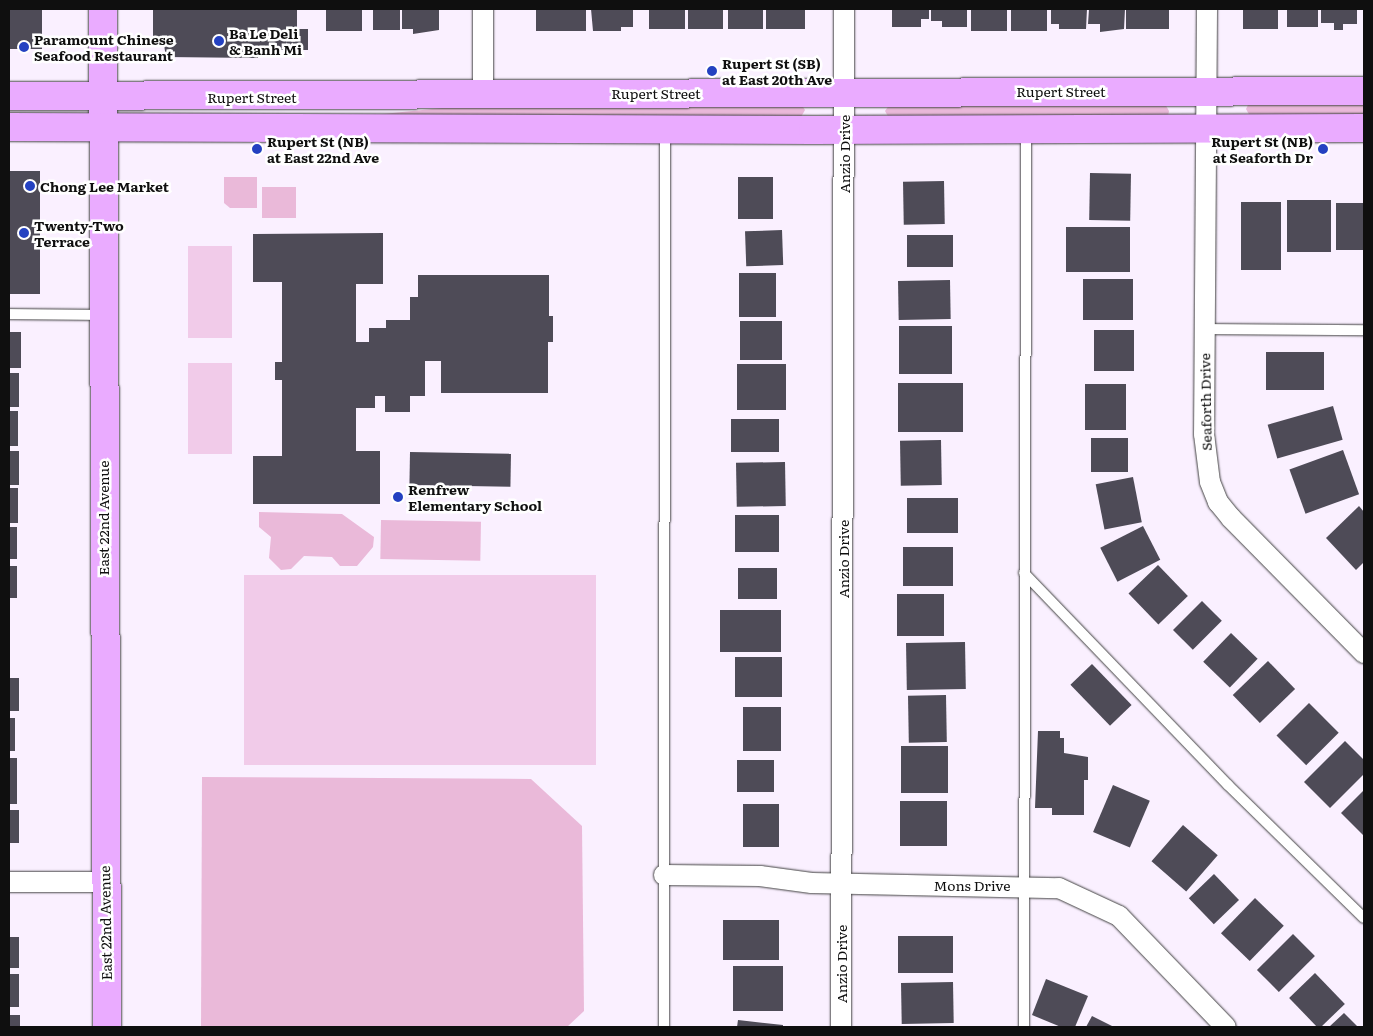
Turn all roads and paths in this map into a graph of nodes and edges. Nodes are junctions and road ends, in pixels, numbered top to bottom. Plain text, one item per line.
1 (102, 9) edge
2 (482, 9) edge
3 (844, 9) edge
4 (1207, 9) edge
5 (1206, 90) junction
6 (1364, 91) edge
7 (844, 92) junction
8 (483, 93) junction
9 (9, 96) edge
10 (102, 96) junction
11 (9, 127) edge
12 (102, 128) junction
13 (1364, 128) edge
14 (665, 129) junction
15 (1205, 129) junction
16 (844, 130) junction
17 (1026, 130) junction
18 (9, 314) edge
19 (102, 315) junction
20 (1204, 329) junction
21 (1364, 330) edge
22 (1024, 573) junction
23 (1364, 653) edge
24 (664, 875) junction
25 (9, 882) edge
26 (105, 882) junction
27 (842, 884) junction
28 (1023, 885) junction
29 (1364, 918) edge
30 (106, 1027) edge
31 (664, 1027) edge
32 (841, 1027) edge
33 (1024, 1027) edge
34 (1226, 1027) edge

1 - 10 street, East 22nd Avenue
2 - 8 street
3 - 7 street, Anzio Drive
4 - 5 street, Seaforth Drive
5 - 6 street, Rupert Street
5 - 7 street, Rupert Street
5 - 15 street, Seaforth Drive
7 - 8 street, Rupert Street
7 - 16 street, Anzio Drive
8 - 10 street, Rupert Street
9 - 10 street, Rupert Street
10 - 12 street, East 22nd Avenue
11 - 12 street
12 - 14 street
12 - 19 street, East 22nd Avenue
13 - 15 street
14 - 16 street
14 - 24 lane
15 - 17 street
15 - 20 street, Seaforth Drive
16 - 17 street
16 - 27 street, Anzio Drive
17 - 22 lane
18 - 19 lane
19 - 26 street, East 22nd Avenue
20 - 21 lane
20 - 23 street, Seaforth Drive
22 - 28 lane
22 - 29 lane
24 - 27 street, Mons Drive
24 - 31 lane
25 - 26 street
26 - 30 street, East 22nd Avenue
27 - 28 street, Mons Drive
27 - 32 street, Anzio Drive
28 - 33 lane
28 - 34 street, Mons Drive

